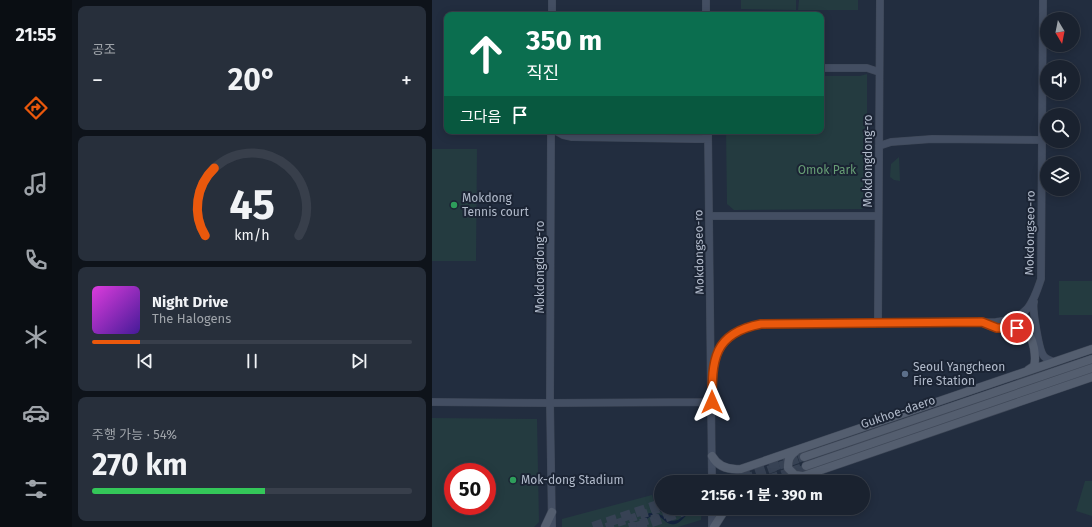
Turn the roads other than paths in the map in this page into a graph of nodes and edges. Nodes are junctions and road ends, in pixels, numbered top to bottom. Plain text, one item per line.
1 (552, 0) edge
2 (706, 0) edge
3 (880, 0) edge
4 (1043, 0) edge
5 (552, 12) edge
6 (706, 12) edge
7 (824, 68) edge
8 (879, 72) junction
9 (1042, 108) edge
10 (552, 134) edge
11 (560, 134) edge
12 (707, 134) edge
13 (708, 134) edge
14 (1040, 140) edge
15 (879, 146) junction
16 (1042, 148) edge
17 (710, 216) junction
18 (878, 216) junction
19 (1034, 300) junction
20 (982, 322) junction
21 (878, 323) junction
22 (1092, 349) edge
23 (1092, 359) edge
24 (1054, 362) junction
25 (1092, 368) edge
26 (1026, 371) junction
27 (712, 373) junction
28 (1092, 377) edge
29 (432, 402) edge
30 (712, 402) junction
31 (550, 403) junction
32 (798, 449) junction
33 (712, 456) junction
34 (804, 457) tunnel mouth
35 (806, 466) tunnel mouth
36 (712, 475) edge
37 (795, 475) edge
38 (805, 475) tunnel mouth
39 (552, 512) junction
40 (712, 515) edge
41 (721, 515) edge
42 (545, 527) edge
43 (552, 527) edge
44 (713, 527) edge

1 - 5 street
2 - 6 street
3 - 8 street, Mokdongdong-ro
4 - 9 street, Mokdongseo-ro
7 - 8 street
8 - 15 street, Mokdongdong-ro
10 - 31 street, Mokdongdong-ro
11 - 12 street
13 - 17 street, Mokdongseo-ro
14 - 15 street
15 - 18 street, Mokdongdong-ro
16 - 19 street, Mokdongseo-ro
17 - 18 street
17 - 27 street, Mokdongseo-ro
18 - 21 street, Mokdongdong-ro
19 - 20 street, Mokdongseo-ro
19 - 24 street
20 - 21 street, Mokdongseo-ro
20 - 26 main road
21 - 27 street, Mokdongseo-ro
22 - 24 main road
23 - 34 main road, Gukhoe-daero
24 - 26 main road
25 - 35 main road, Gukhoe-daero
26 - 32 main road
27 - 30 street, Mokdongseo-ro
28 - 38 main road
29 - 31 street
30 - 31 street
30 - 33 street, Mokdongseo-ro
31 - 39 street, Mokdongdong-ro
32 - 33 main road
32 - 37 main road
33 - 36 street, Mokdongseo-ro
39 - 42 main road
39 - 43 street, Mokdongdong-ro
40 - 44 street
41 - 44 main road

